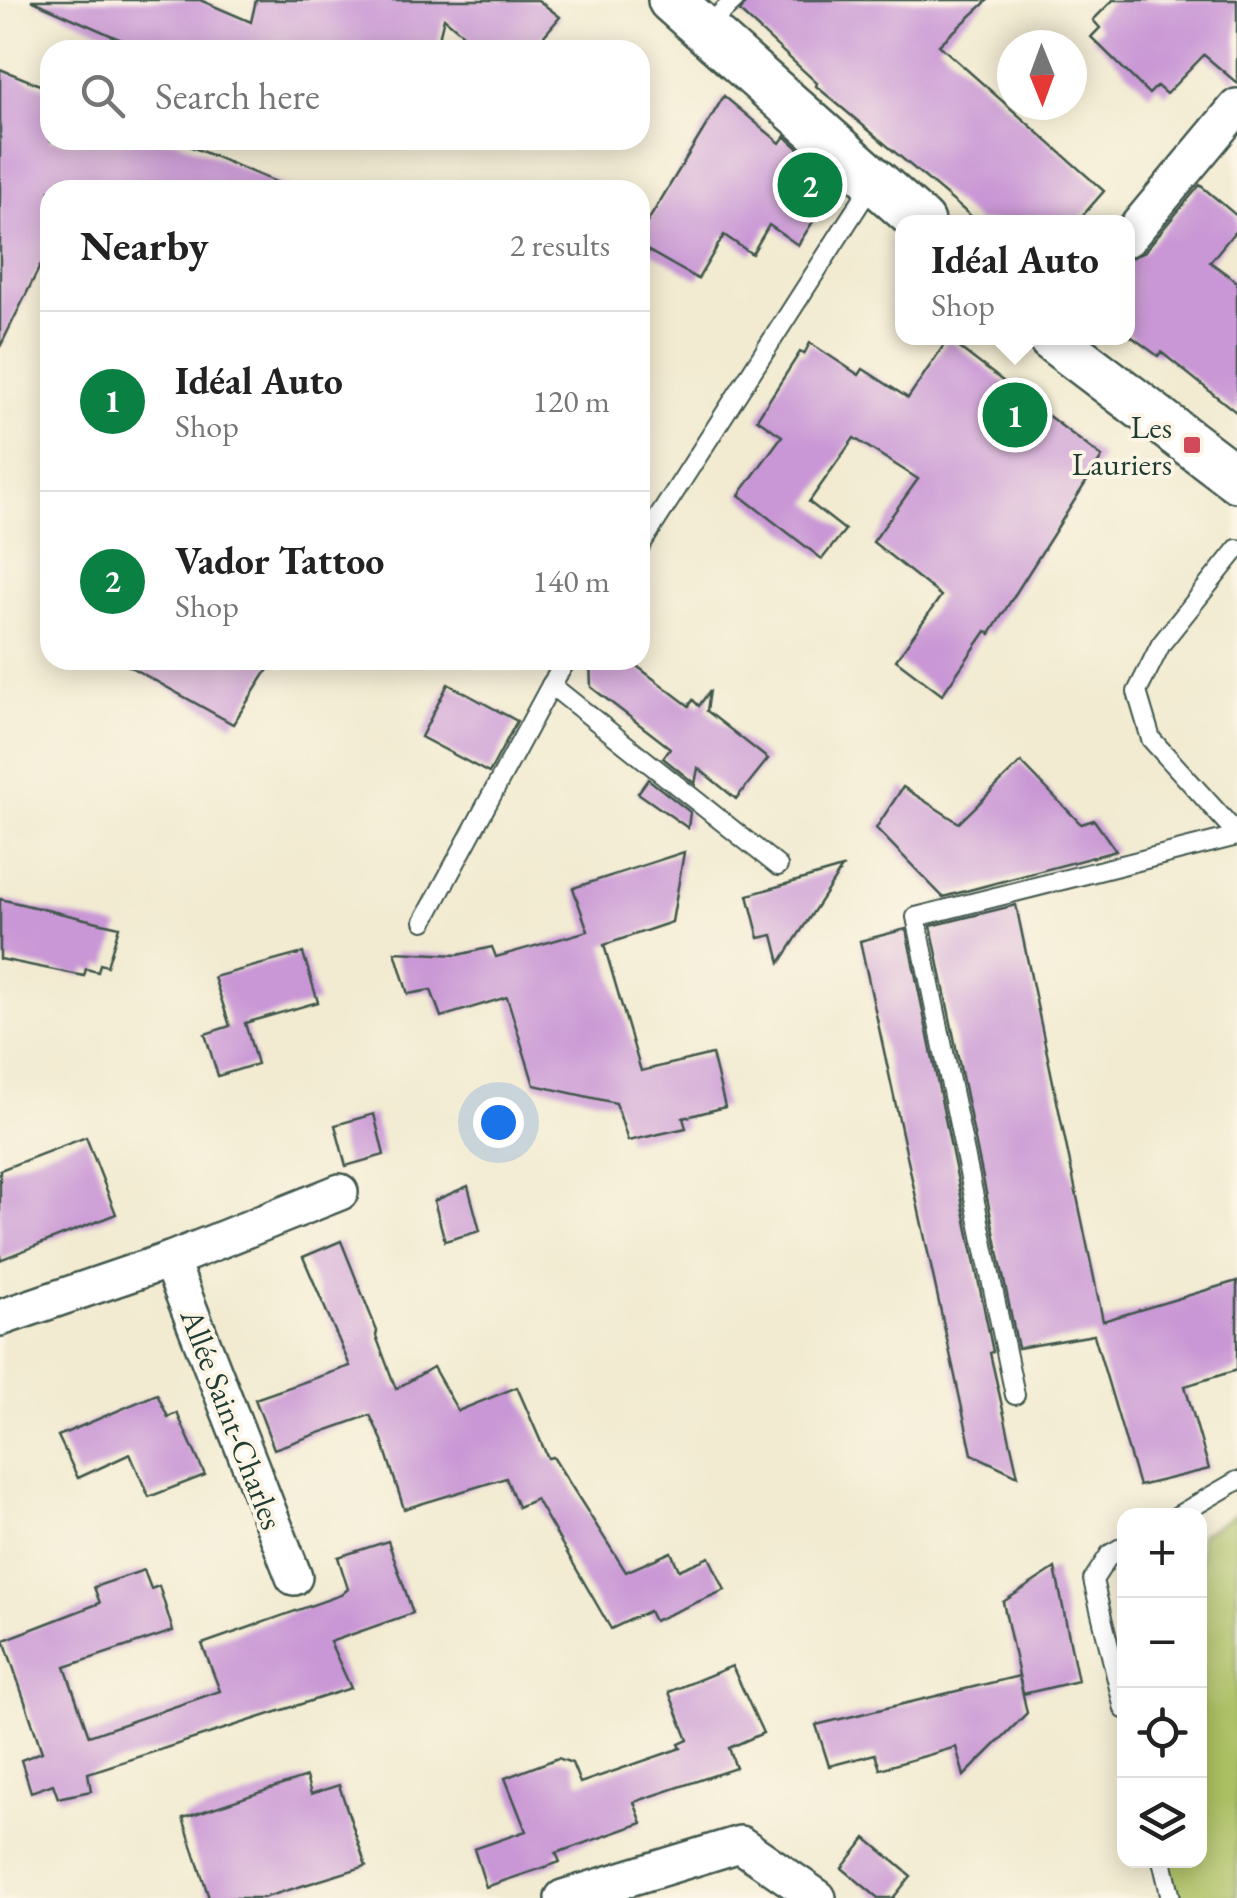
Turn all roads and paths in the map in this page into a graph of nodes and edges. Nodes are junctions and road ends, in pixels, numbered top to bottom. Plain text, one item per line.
1 (703, 10) edge
2 (1231, 126) edge
3 (874, 180) junction
4 (913, 215) edge
5 (1135, 229) edge
6 (1060, 345) edge
7 (1237, 478) edge
8 (650, 530) edge
9 (1237, 549) edge
10 (561, 670) edge
11 (551, 686) junction
12 (1237, 835) edge
13 (778, 866) dead end
14 (424, 921) dead end
15 (340, 1192) dead end
16 (170, 1260) junction
17 (0, 1318) edge
18 (1015, 1395) dead end
19 (1237, 1481) edge
20 (1191, 1508) edge
21 (1117, 1550) edge
22 (294, 1577) dead end
23 (1119, 1688) edge
24 (1164, 1868) edge
25 (563, 1898) edge
26 (818, 1898) edge
27 (1171, 1898) edge

1 - 3 street
2 - 5 street
3 - 4 street
3 - 8 lane
6 - 7 street
9 - 12 lane
10 - 11 lane
11 - 13 lane
11 - 14 lane
12 - 18 lane
15 - 16 street
16 - 17 street
16 - 22 street, Allée Saint-Charles
19 - 20 lane
21 - 23 lane
24 - 27 lane
25 - 26 street

